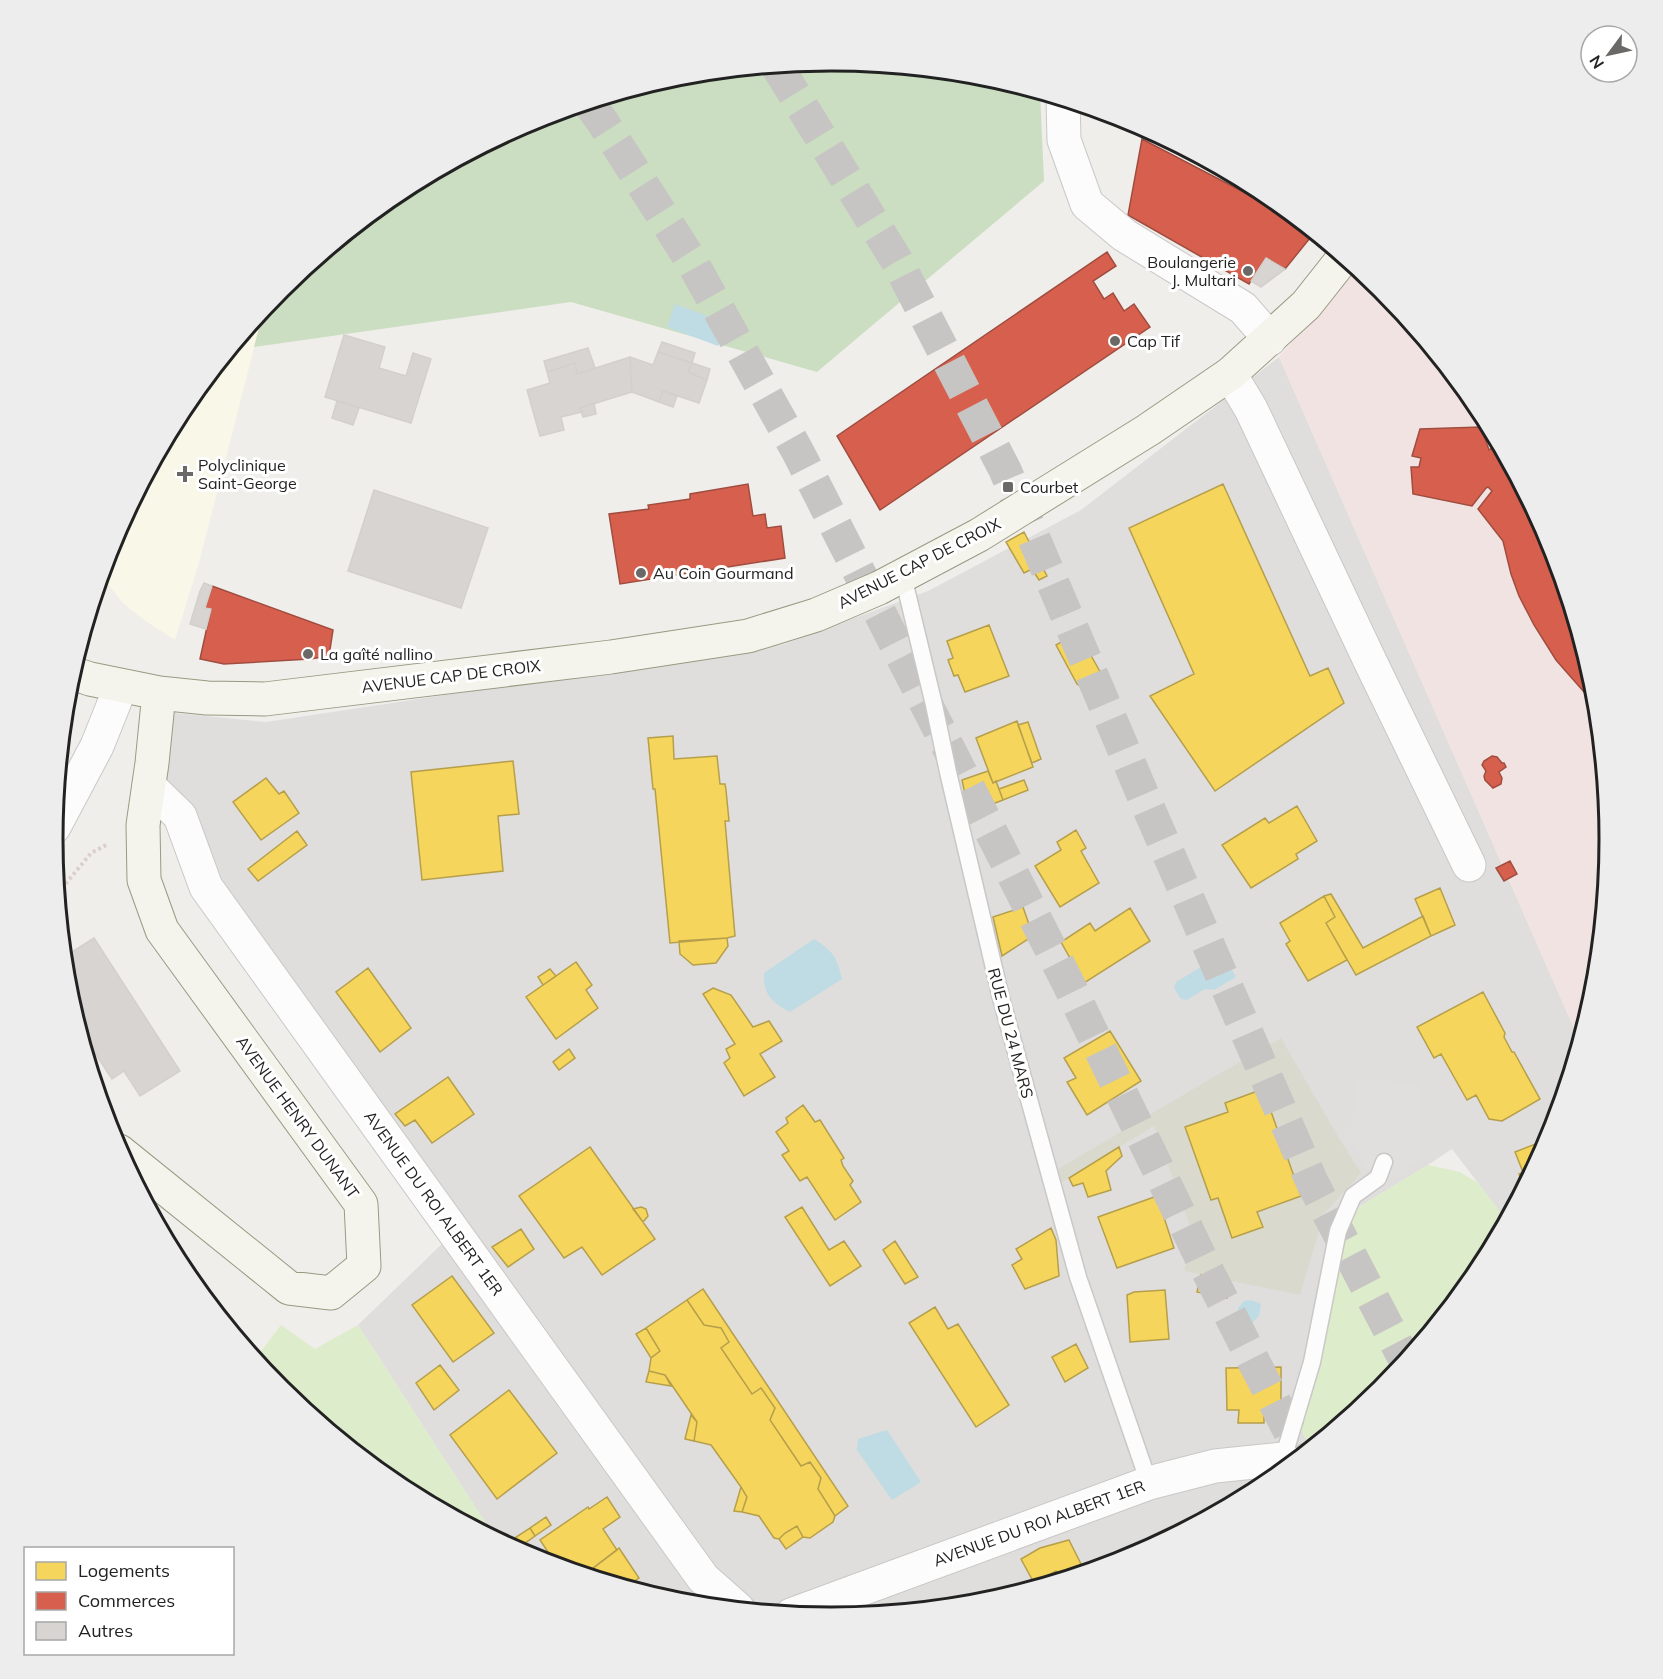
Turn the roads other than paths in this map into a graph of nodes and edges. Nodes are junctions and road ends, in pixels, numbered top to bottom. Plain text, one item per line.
1 (1063, 107) edge
2 (1339, 263) edge
3 (1270, 339) junction
4 (1230, 374) junction
5 (903, 576) junction
6 (81, 676) edge
7 (121, 686) junction
8 (159, 693) junction
9 (149, 786) junction
10 (64, 808) edge
11 (1468, 865) dead end
12 (1384, 1162) dead end
13 (135, 1164) edge
14 (1288, 1457) edge
15 (1279, 1463) edge
16 (1149, 1483) junction
17 (729, 1601) edge
18 (812, 1607) edge

1 - 3 street
2 - 3 street, AVENUE CAP DE CROIX
3 - 4 street, AVENUE CAP DE CROIX
4 - 5 street, AVENUE CAP DE CROIX
4 - 11 street
5 - 8 street, AVENUE CAP DE CROIX
5 - 16 lane, RUE DU 24 MARS
6 - 7 street, AVENUE CAP DE CROIX
7 - 8 street, AVENUE CAP DE CROIX
7 - 10 street
8 - 9 street, AVENUE HENRY DUNANT
9 - 13 street, AVENUE HENRY DUNANT
9 - 17 street, AVENUE DU ROI ALBERT 1ER
12 - 14 lane
15 - 16 street, AVENUE DU ROI ALBERT 1ER
16 - 18 street, AVENUE DU ROI ALBERT 1ER

